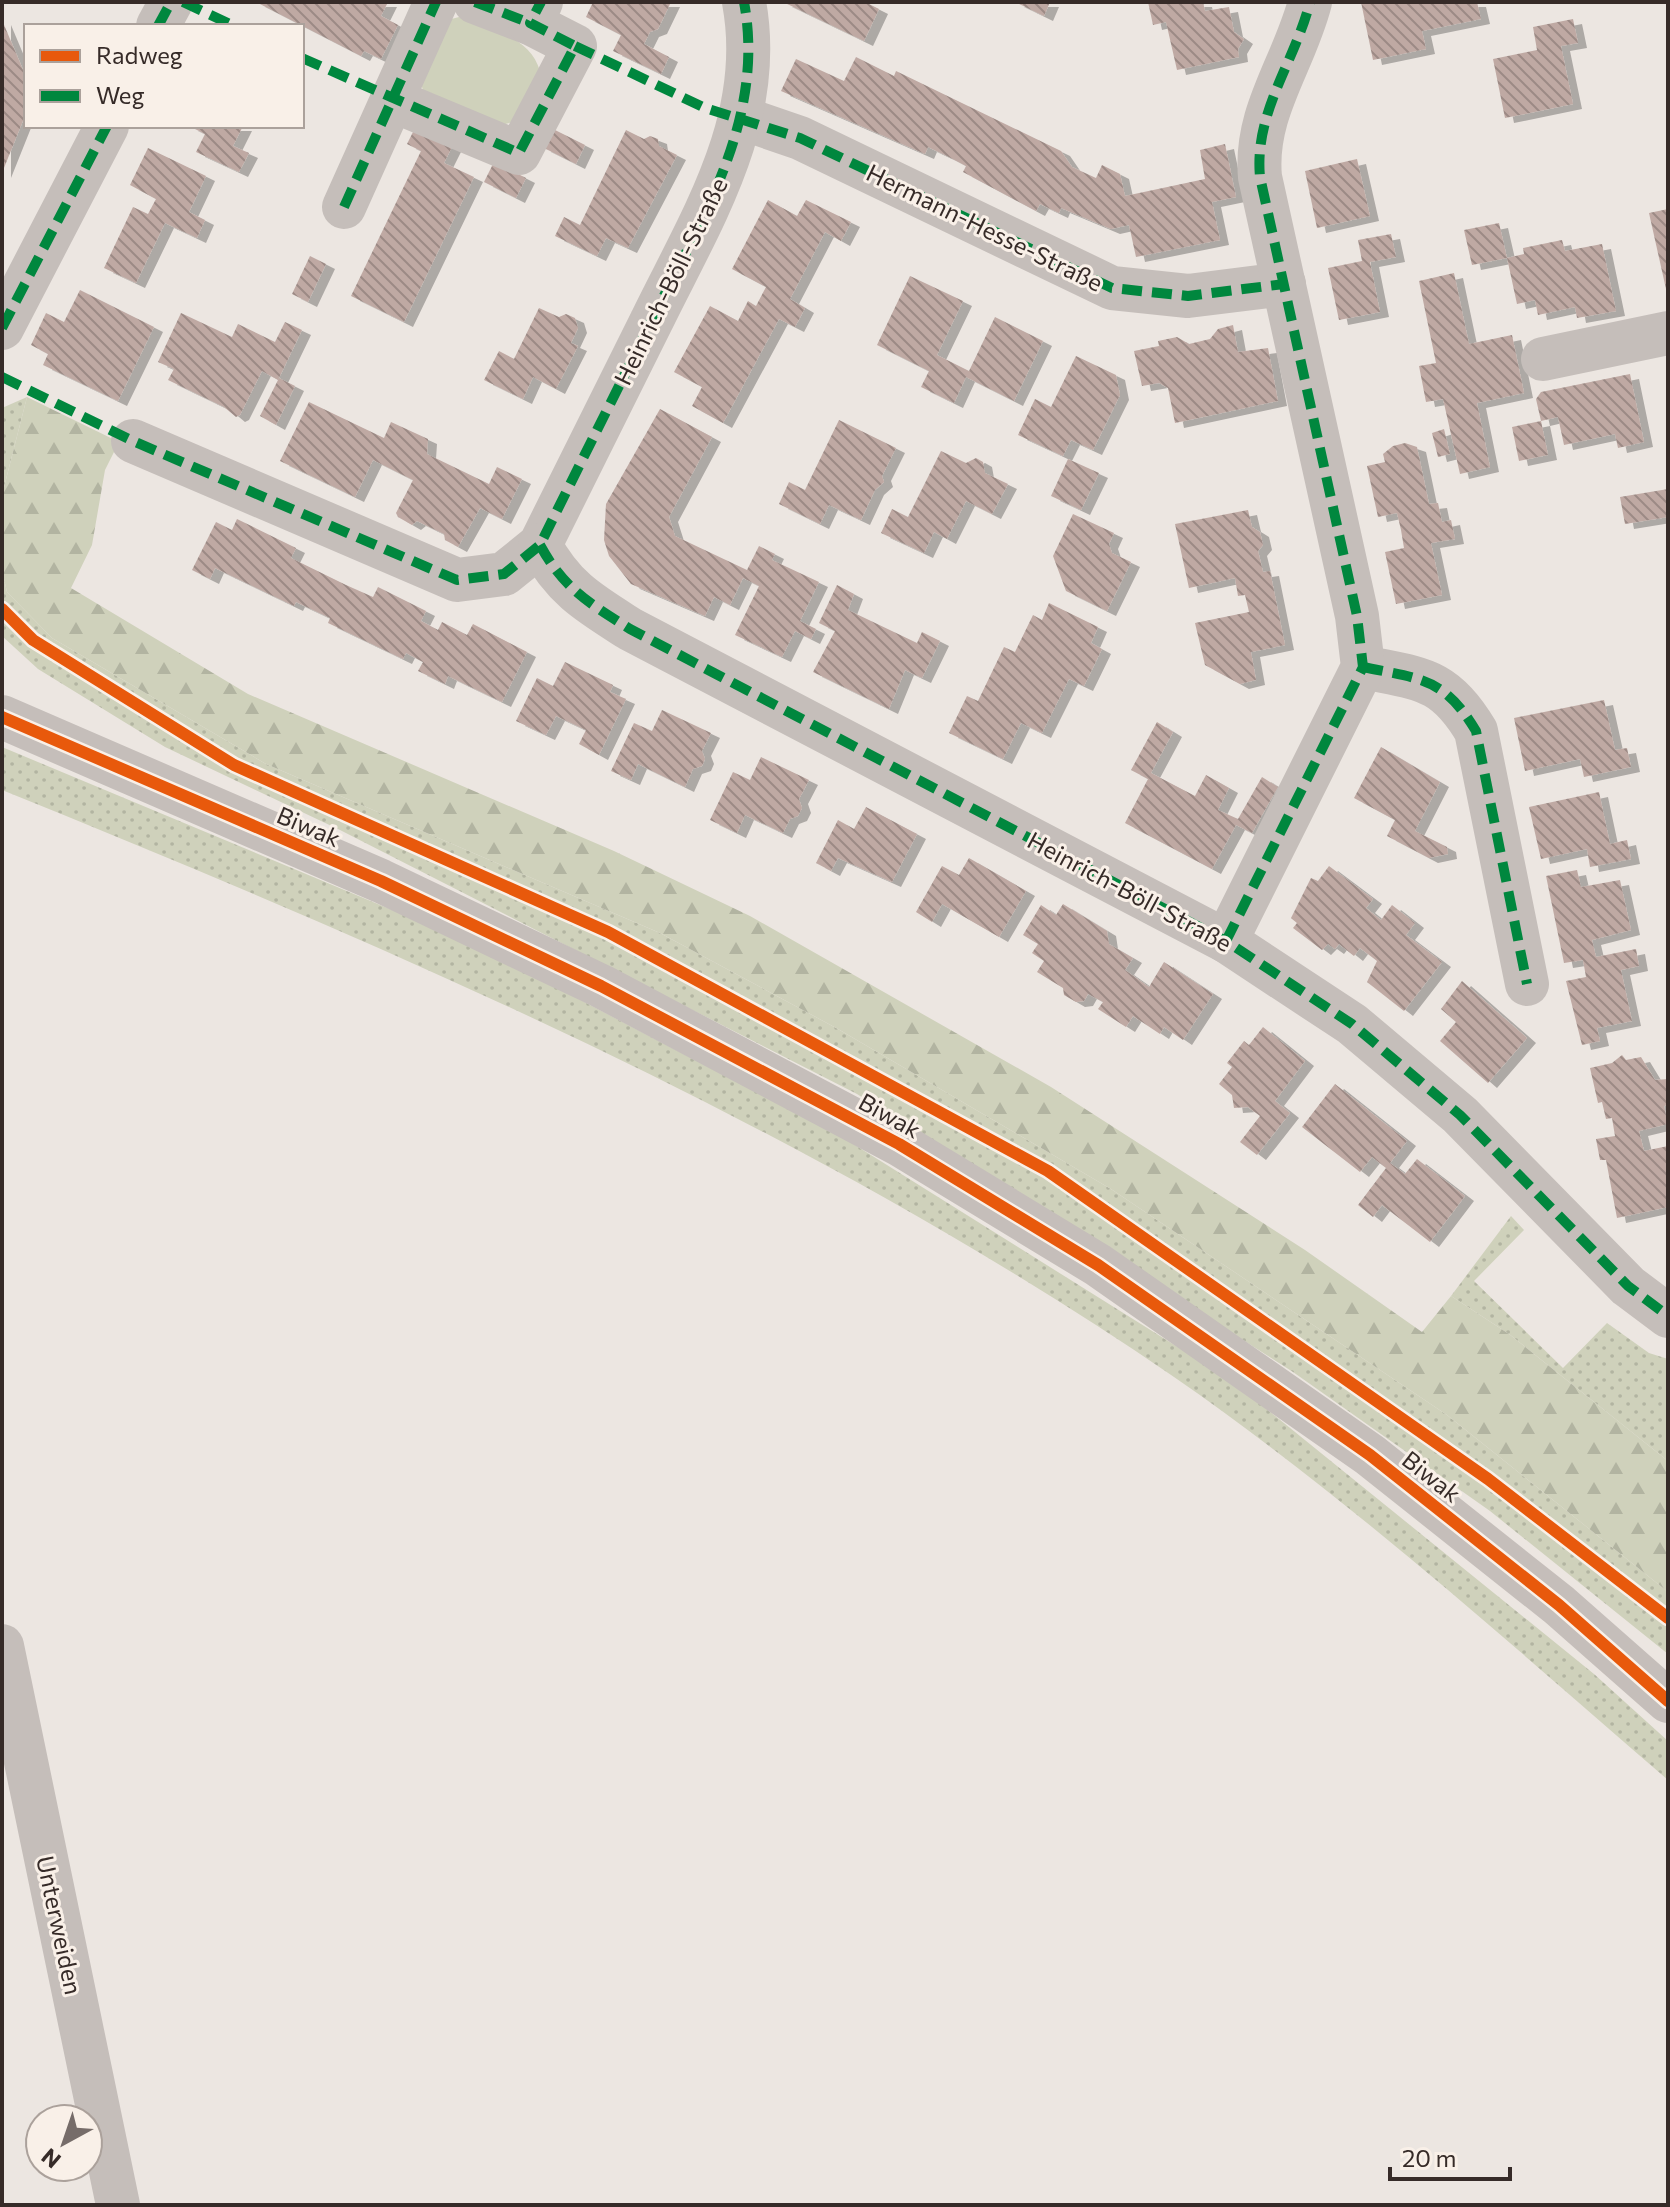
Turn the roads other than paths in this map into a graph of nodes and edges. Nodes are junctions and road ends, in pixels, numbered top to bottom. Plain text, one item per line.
1 (171, 2) edge
2 (436, 2) edge
3 (475, 2) edge
4 (744, 2) edge
5 (1310, 2) edge
6 (536, 13) edge
7 (159, 24) edge
8 (392, 100) junction
9 (742, 118) junction
10 (106, 128) edge
11 (344, 207) dead end
12 (1284, 284) junction
13 (2, 328) edge
14 (1668, 333) edge
15 (1543, 359) dead end
16 (133, 441) dead end
17 (540, 545) junction
18 (1363, 667) junction
19 (2, 717) edge
20 (1226, 941) junction
21 (1527, 984) dead end
22 (1668, 1316) edge
23 (2, 1646) edge
24 (1668, 1701) edge
25 (118, 2205) edge

1 - 7 street
2 - 8 street
3 - 6 street
4 - 9 street, Heinrich-Böll-Straße
5 - 12 street
6 - 8 street
8 - 11 street
9 - 12 street, Hermann-Hesse-Straße
9 - 17 street, Heinrich-Böll-Straße
10 - 13 street
12 - 18 street
14 - 15 street
16 - 17 street, Heinrich-Böll-Straße
17 - 20 street, Heinrich-Böll-Straße
18 - 20 street
18 - 21 street
19 - 24 street, Biwak
20 - 22 street, Heinrich-Böll-Straße
23 - 25 street, Unterweiden

